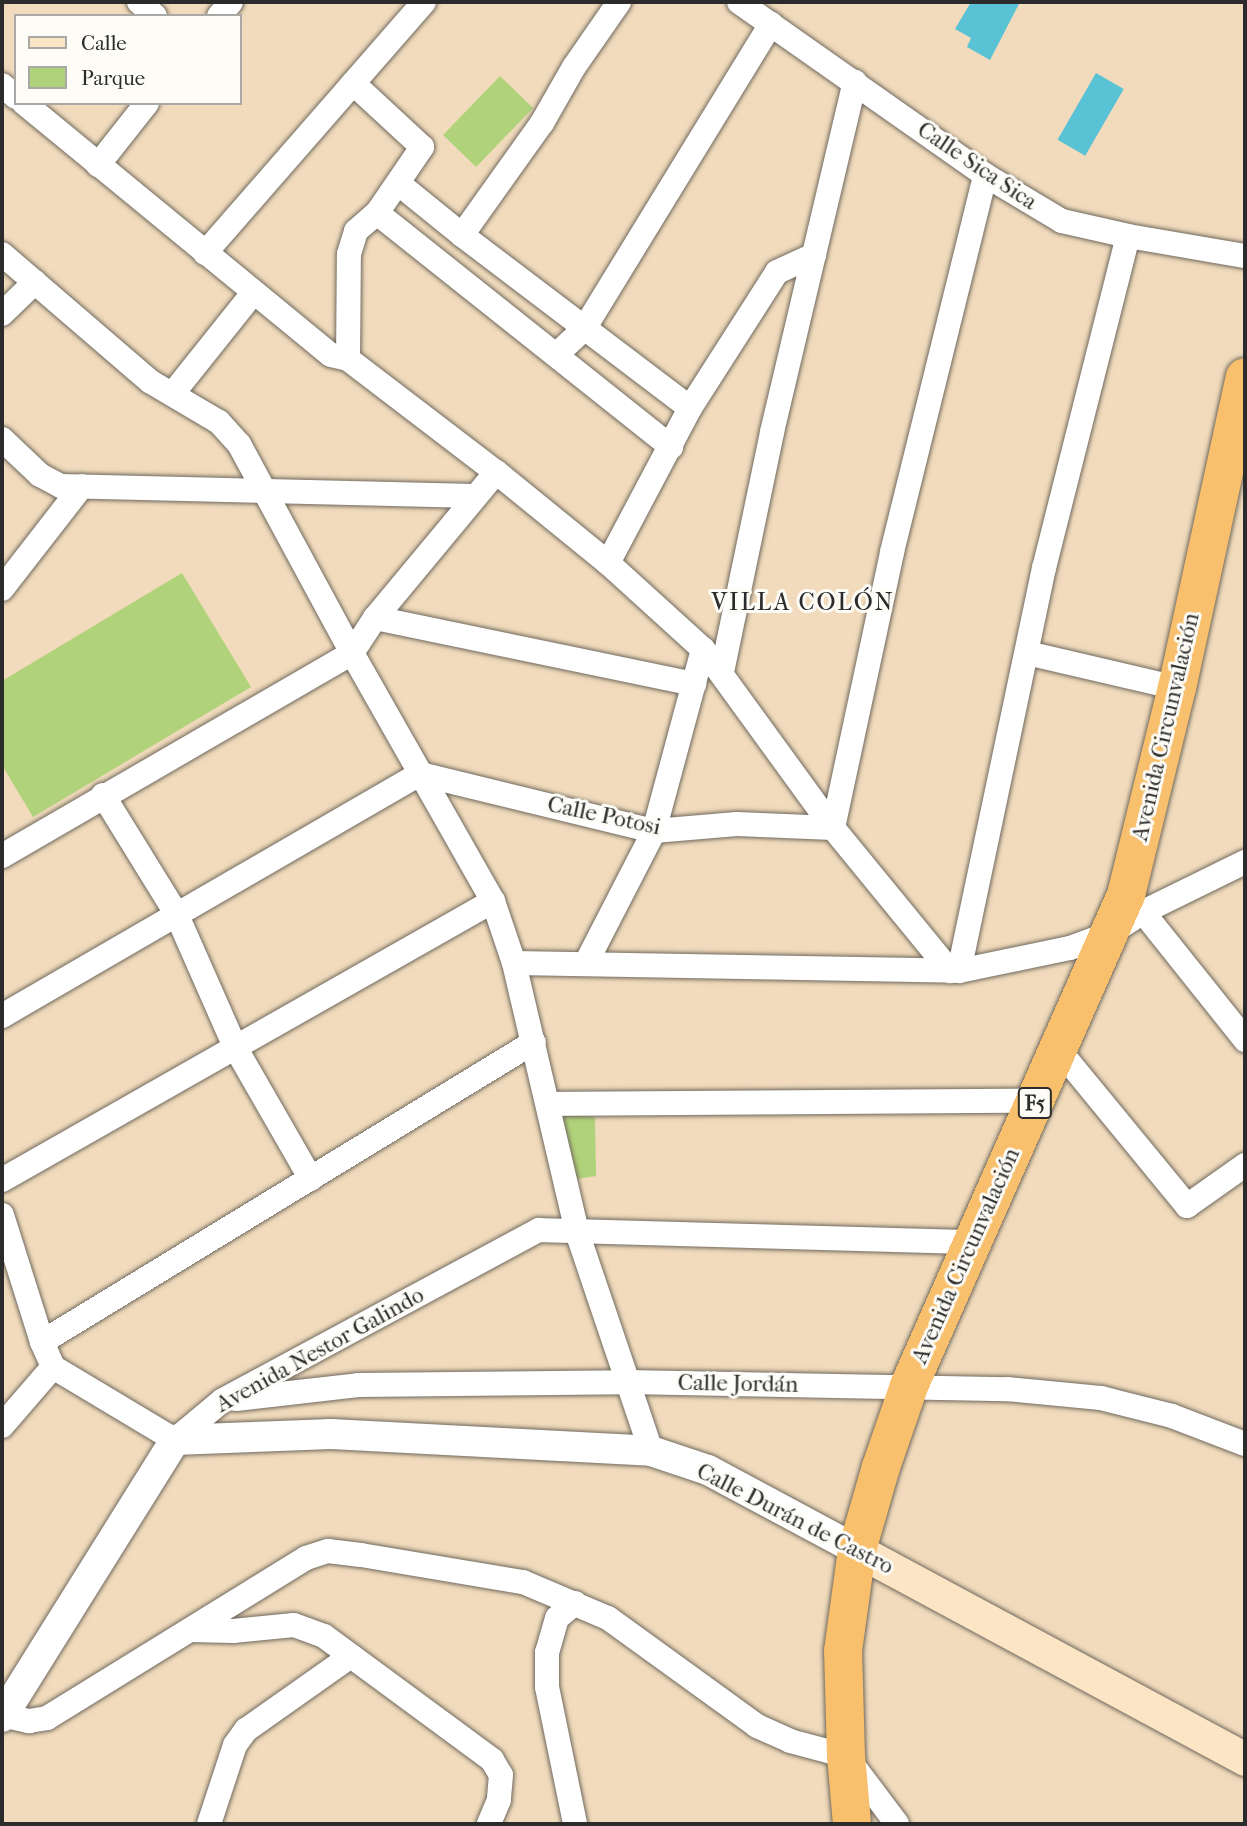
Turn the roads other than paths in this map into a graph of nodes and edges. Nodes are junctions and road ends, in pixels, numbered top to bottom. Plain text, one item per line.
1 (139, 2) edge
2 (424, 2) edge
3 (619, 2) edge
4 (740, 2) edge
5 (153, 14) edge
6 (771, 24) junction
7 (855, 82) junction
8 (353, 83) junction
9 (25, 105) edge
10 (146, 105) edge
11 (98, 165) junction
12 (985, 175) junction
13 (400, 184) junction
14 (377, 213) junction
15 (462, 235) junction
16 (1128, 236) junction
17 (205, 253) junction
18 (2, 254) edge
19 (814, 255) junction
20 (1245, 256) edge
21 (35, 282) junction
22 (253, 293) junction
23 (2, 314) edge
24 (584, 328) junction
25 (556, 355) junction
26 (348, 359) junction
27 (174, 393) junction
28 (690, 408) junction
29 (1242, 413) edge
30 (2, 439) edge
31 (671, 447) junction
32 (496, 472) junction
33 (82, 486) junction
34 (267, 491) junction
35 (473, 496) junction
36 (608, 562) junction
37 (2, 589) edge
38 (375, 618) junction
39 (703, 649) junction
40 (352, 653) junction
41 (1027, 653) junction
42 (722, 672) junction
43 (694, 684) junction
44 (1177, 688) junction
45 (420, 774) junction
46 (103, 795) junction
47 (833, 828) junction
48 (654, 831) junction
49 (3, 853) edge
50 (1245, 862) edge
51 (493, 901) junction
52 (1143, 912) junction
53 (176, 914) junction
54 (1111, 933) junction
55 (514, 962) junction
56 (586, 963) junction
57 (955, 971) junction
58 (2, 1016) edge
59 (1245, 1040) edge
60 (534, 1042) junction
61 (235, 1047) junction
62 (1059, 1050) junction
63 (1036, 1101) junction
64 (548, 1104) junction
65 (1245, 1165) edge
66 (311, 1179) junction
67 (2, 1180) edge
68 (2, 1215) edge
69 (577, 1232) junction
70 (972, 1242) junction
71 (42, 1342) junction
72 (53, 1367) junction
73 (626, 1382) junction
74 (909, 1386) junction
75 (223, 1401) junction
76 (2, 1426) edge
77 (175, 1440) junction
78 (1245, 1444) edge
79 (651, 1451) junction
80 (857, 1550) junction
81 (575, 1603) junction
82 (191, 1630) junction
83 (351, 1657) junction
84 (2, 1716) edge
85 (846, 1756) junction
86 (1245, 1759) edge
87 (209, 1824) edge
88 (489, 1824) edge
89 (575, 1824) edge
90 (852, 1824) edge
91 (898, 1824) edge

1 - 5 street
2 - 8 street
3 - 15 street
4 - 6 street, Calle Sica Sica
6 - 7 street, Calle Sica Sica
6 - 24 street
7 - 12 street, Calle Sica Sica
7 - 19 street
8 - 13 street
8 - 17 street
9 - 11 street
10 - 11 street
11 - 17 street
12 - 16 street, Calle Sica Sica
12 - 47 street
13 - 14 street
13 - 15 street
14 - 25 street
14 - 26 street
15 - 24 street
16 - 20 street, Calle Sica Sica
16 - 41 street
17 - 22 street
18 - 21 street
19 - 28 street
19 - 42 street
21 - 23 street
21 - 27 street
22 - 26 street
22 - 27 street
24 - 25 street
24 - 28 street
25 - 31 street
26 - 32 street
27 - 34 street
28 - 31 street
29 - 44 highway, Avenida Circunvalación / F5
30 - 33 street
31 - 36 street
32 - 35 street
32 - 36 street
33 - 34 street
33 - 37 street
34 - 35 street
34 - 40 street
35 - 38 street
36 - 39 street
38 - 40 street
38 - 43 street
39 - 42 street
39 - 43 street
40 - 45 street
40 - 46 street
41 - 44 street
41 - 57 street
42 - 47 street
43 - 48 street
44 - 54 highway, Avenida Circunvalación / F5
45 - 48 street, Calle Potosi
45 - 51 street
45 - 53 street
46 - 49 street
46 - 53 street
47 - 48 street, Calle Potosi
47 - 57 street
48 - 56 street
50 - 52 street
51 - 55 street
51 - 61 street
52 - 54 street
52 - 59 street
53 - 58 street
53 - 61 street
54 - 57 street
54 - 62 highway, Avenida Circunvalación / F5
55 - 56 street
55 - 60 street
56 - 57 street
60 - 64 street
60 - 66 street
61 - 66 street
61 - 67 street
62 - 63 highway, Avenida Circunvalación / F5
62 - 65 street
63 - 64 street
63 - 70 highway, Avenida Circunvalación / F5
64 - 69 street
66 - 71 street
68 - 71 street
69 - 70 street, Avenida Nestor Galindo
69 - 73 street
69 - 75 street, Avenida Nestor Galindo
70 - 74 highway, Avenida Circunvalación / F5
71 - 72 street
72 - 76 street
72 - 77 street
73 - 74 street, Calle Jordán
73 - 75 street, Calle Jordán
73 - 79 street
74 - 78 street, Calle Jordán
74 - 80 highway, Avenida Circunvalación / F5
75 - 77 street, Avenida Nestor Galindo
77 - 79 street, Calle Durán de Castro
77 - 84 street, Avenida Nestor Galindo
79 - 80 street, Calle Durán de Castro
80 - 85 highway, Avenida Circunvalación / F5
80 - 86 main road, Calle Durán de Castro
81 - 82 street
81 - 85 street
81 - 89 street
82 - 83 street
82 - 84 street
83 - 87 street
83 - 88 street
85 - 90 highway, Avenida Circunvalación / F5
85 - 91 street

